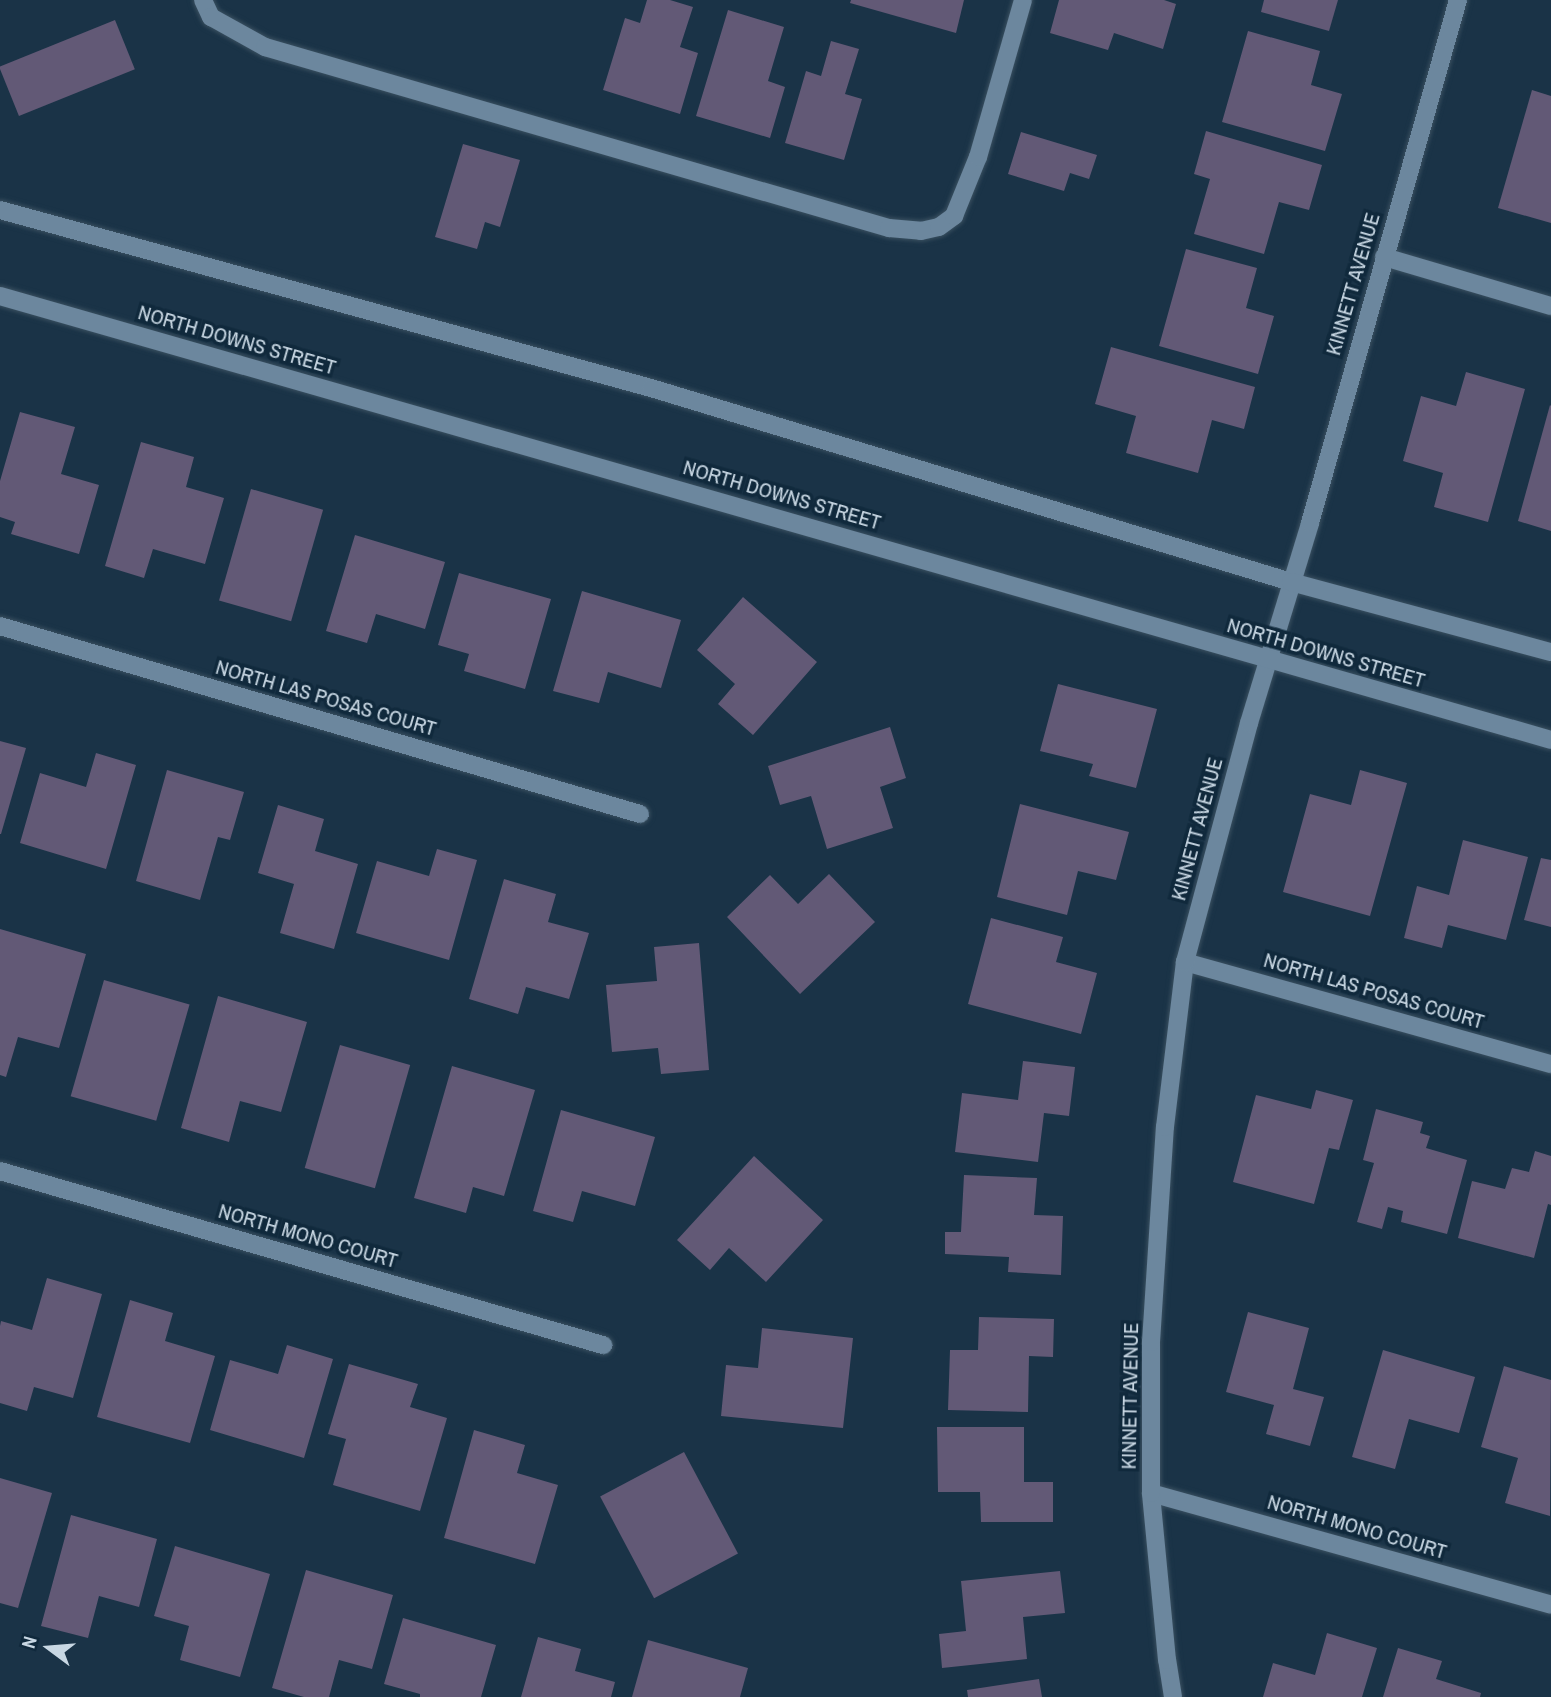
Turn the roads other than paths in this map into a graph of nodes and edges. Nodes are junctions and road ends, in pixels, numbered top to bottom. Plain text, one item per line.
1 (203, 0) edge
2 (1023, 0) edge
3 (1458, 0) edge
4 (0, 210) edge
5 (1384, 257) junction
6 (0, 296) edge
7 (1551, 306) edge
8 (1291, 582) junction
9 (0, 626) edge
10 (1551, 652) edge
11 (1268, 661) junction
12 (1551, 740) edge
13 (640, 814) dead end
14 (1185, 962) junction
15 (1551, 1063) edge
16 (0, 1171) edge
17 (603, 1345) dead end
18 (1151, 1493) junction
19 (1551, 1605) edge
20 (1173, 1697) edge

1 - 2 street
3 - 5 street, KINNETT AVENUE
4 - 8 street
5 - 7 street
5 - 8 street, KINNETT AVENUE
6 - 11 street, NORTH DOWNS STREET
8 - 10 street
8 - 11 street, KINNETT AVENUE
9 - 13 street, NORTH LAS POSAS COURT
11 - 12 street, NORTH DOWNS STREET
11 - 14 street, KINNETT AVENUE
14 - 15 street, NORTH LAS POSAS COURT
14 - 18 street, KINNETT AVENUE
16 - 17 street, NORTH MONO COURT
18 - 19 street, NORTH MONO COURT
18 - 20 street, KINNETT AVENUE

